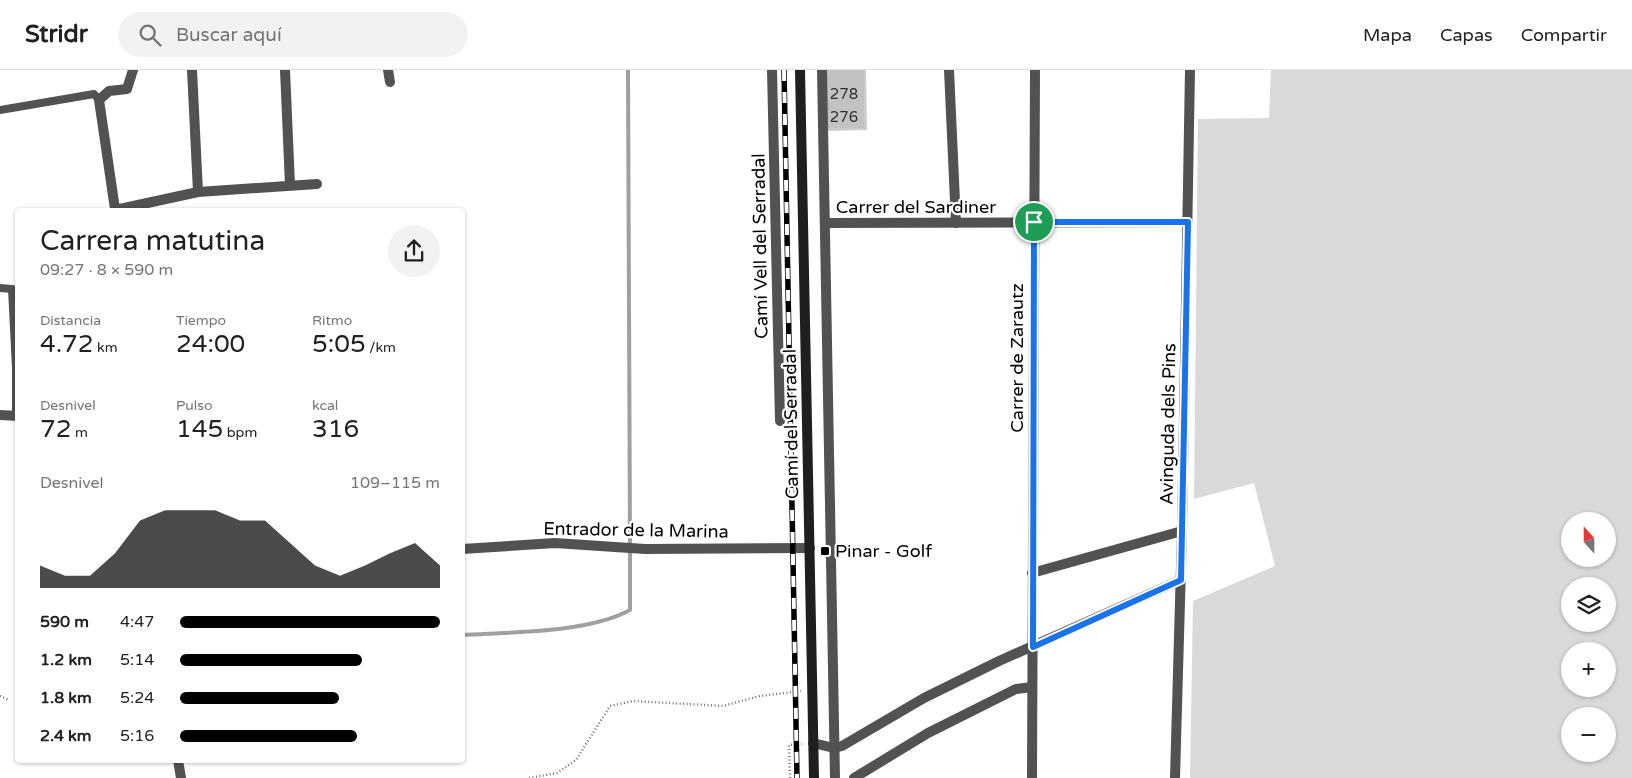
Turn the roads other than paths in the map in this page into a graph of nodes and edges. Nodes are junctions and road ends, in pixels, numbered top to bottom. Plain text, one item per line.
1 (133, 70) edge
2 (192, 70) edge
3 (285, 70) edge
4 (388, 70) edge
5 (772, 70) edge
6 (800, 70) edge
7 (822, 70) edge
8 (949, 70) edge
9 (1035, 70) edge
10 (1190, 70) edge
11 (390, 82) dead end
12 (99, 100) junction
13 (0, 110) edge
14 (317, 184) dead end
15 (290, 185) junction
16 (198, 192) junction
17 (115, 208) edge
18 (120, 208) edge
19 (1034, 222) junction
20 (1188, 222) junction
21 (825, 223) junction
22 (956, 223) junction
23 (0, 288) edge
24 (15, 348) edge
25 (0, 415) edge
26 (15, 416) edge
27 (780, 422) dead end
28 (1182, 532) junction
29 (465, 548) edge
30 (810, 548) junction
31 (1032, 573) junction
32 (1181, 580) junction
33 (1033, 647) junction
34 (1032, 687) junction
35 (813, 743) junction
36 (834, 748) junction
37 (178, 763) edge
38 (181, 778) edge
39 (814, 778) edge
40 (835, 778) edge
41 (854, 778) edge
42 (1032, 778) edge
43 (1175, 778) edge

1 - 12 street
2 - 16 street
3 - 15 street
4 - 11 street
5 - 27 street, Camí Vell del Serradal
6 - 30 street, Camí del Serradal
7 - 21 street
8 - 22 street
9 - 19 street, Carrer de Zarautz
10 - 20 street, Avinguda dels Pins
12 - 13 lane
12 - 17 street
14 - 15 street
15 - 16 street
16 - 18 street
19 - 20 street, Carrer del Sardiner
19 - 22 street, Carrer del Sardiner
19 - 31 street, Carrer de Zarautz
20 - 28 street, Avinguda dels Pins
21 - 22 street, Carrer del Sardiner
21 - 36 street
23 - 24 lane
25 - 26 street
28 - 31 street
28 - 32 street, Avinguda dels Pins
29 - 30 street, Entrador de la Marina
30 - 35 street, Camí del Serradal
31 - 33 street, Carrer de Zarautz
32 - 33 street
32 - 43 street, Avinguda dels Pins
33 - 34 street, Carrer de Zarautz
33 - 36 street
34 - 41 street
34 - 42 street, Carrer de Zarautz
35 - 36 street
35 - 39 street, Camí del Serradal
36 - 40 street
37 - 38 street

